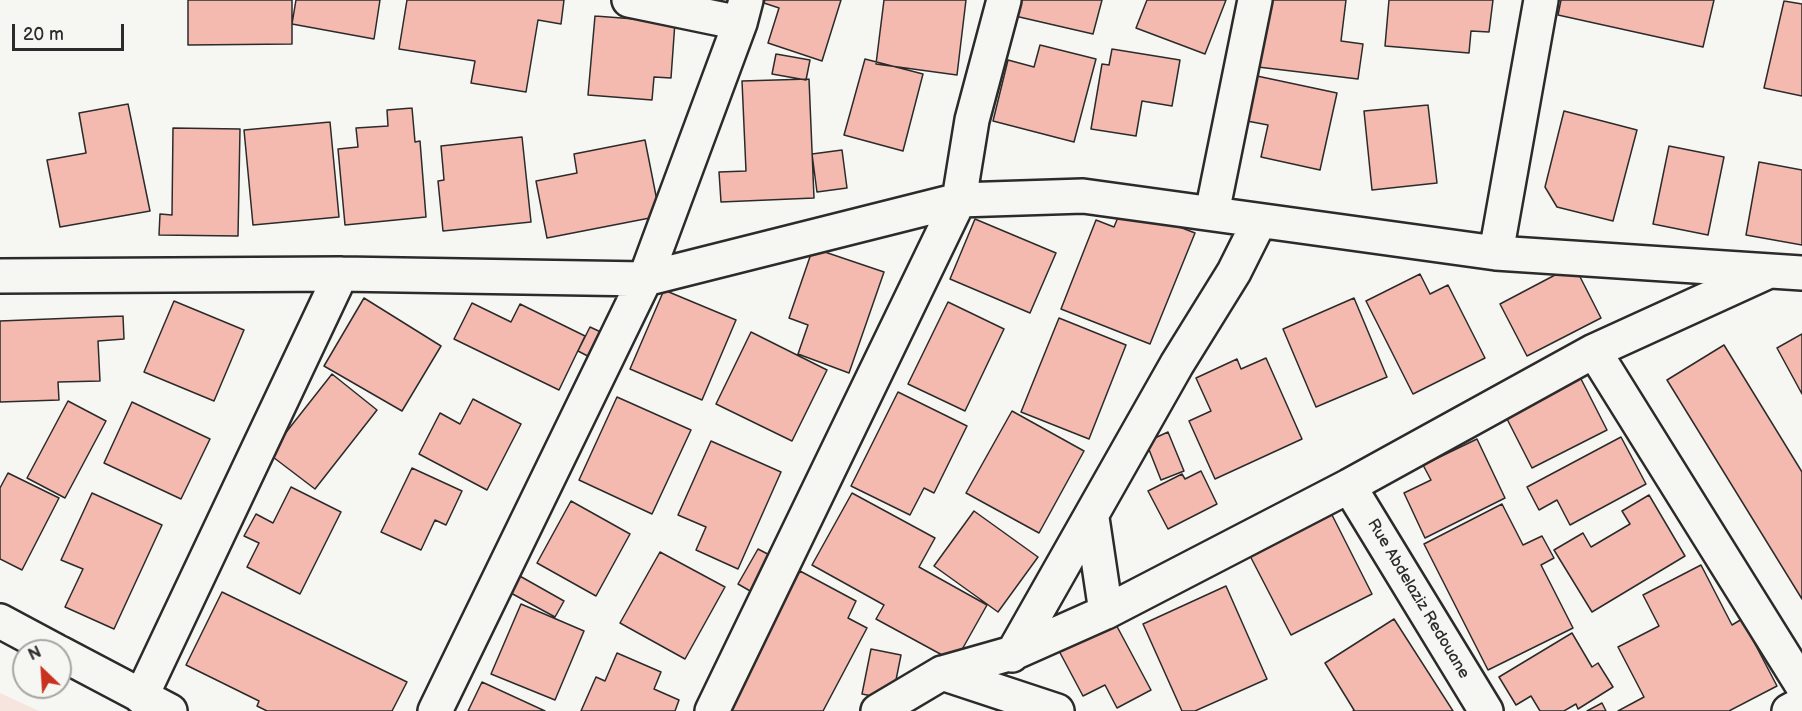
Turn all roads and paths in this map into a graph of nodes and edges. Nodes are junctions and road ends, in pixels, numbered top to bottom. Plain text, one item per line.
1 (629, 0) edge
2 (1004, 0) edge
3 (1255, 0) edge
4 (1541, 0) edge
5 (743, 12) edge
6 (959, 200) junction
7 (1212, 213) junction
8 (1259, 222) junction
9 (1496, 253) junction
10 (1767, 272) junction
11 (1802, 273) edge
12 (341, 274) junction
13 (0, 276) edge
14 (645, 279) junction
15 (1594, 351) junction
16 (1349, 486) junction
17 (1092, 518) junction
18 (1106, 612) junction
19 (0, 621) edge
20 (34, 639) edge
21 (1016, 652) junction
22 (72, 660) edge
23 (942, 673) junction
24 (1802, 685) edge
25 (978, 686) junction
26 (141, 697) junction
27 (1802, 704) edge
28 (170, 711) edge
29 (435, 711) edge
30 (712, 711) edge
31 (878, 711) edge
32 (1057, 711) edge
33 (1486, 711) edge
34 (1789, 711) edge

1 - 5 street
2 - 6 street
3 - 7 street
4 - 9 street
5 - 14 street
6 - 7 street
6 - 14 street
6 - 30 street
7 - 8 street
8 - 9 street
8 - 17 street
9 - 10 street
10 - 11 street
10 - 15 street
12 - 13 street
12 - 14 street
12 - 26 street
14 - 29 street
15 - 16 street
15 - 24 street
16 - 18 street
16 - 33 street, Rue Abdelaziz Redouane
17 - 18 street
17 - 21 street
18 - 21 street
19 - 20 street
21 - 23 street
21 - 25 street
22 - 26 street
23 - 25 street
23 - 31 street
25 - 32 street
26 - 28 street
27 - 34 street

